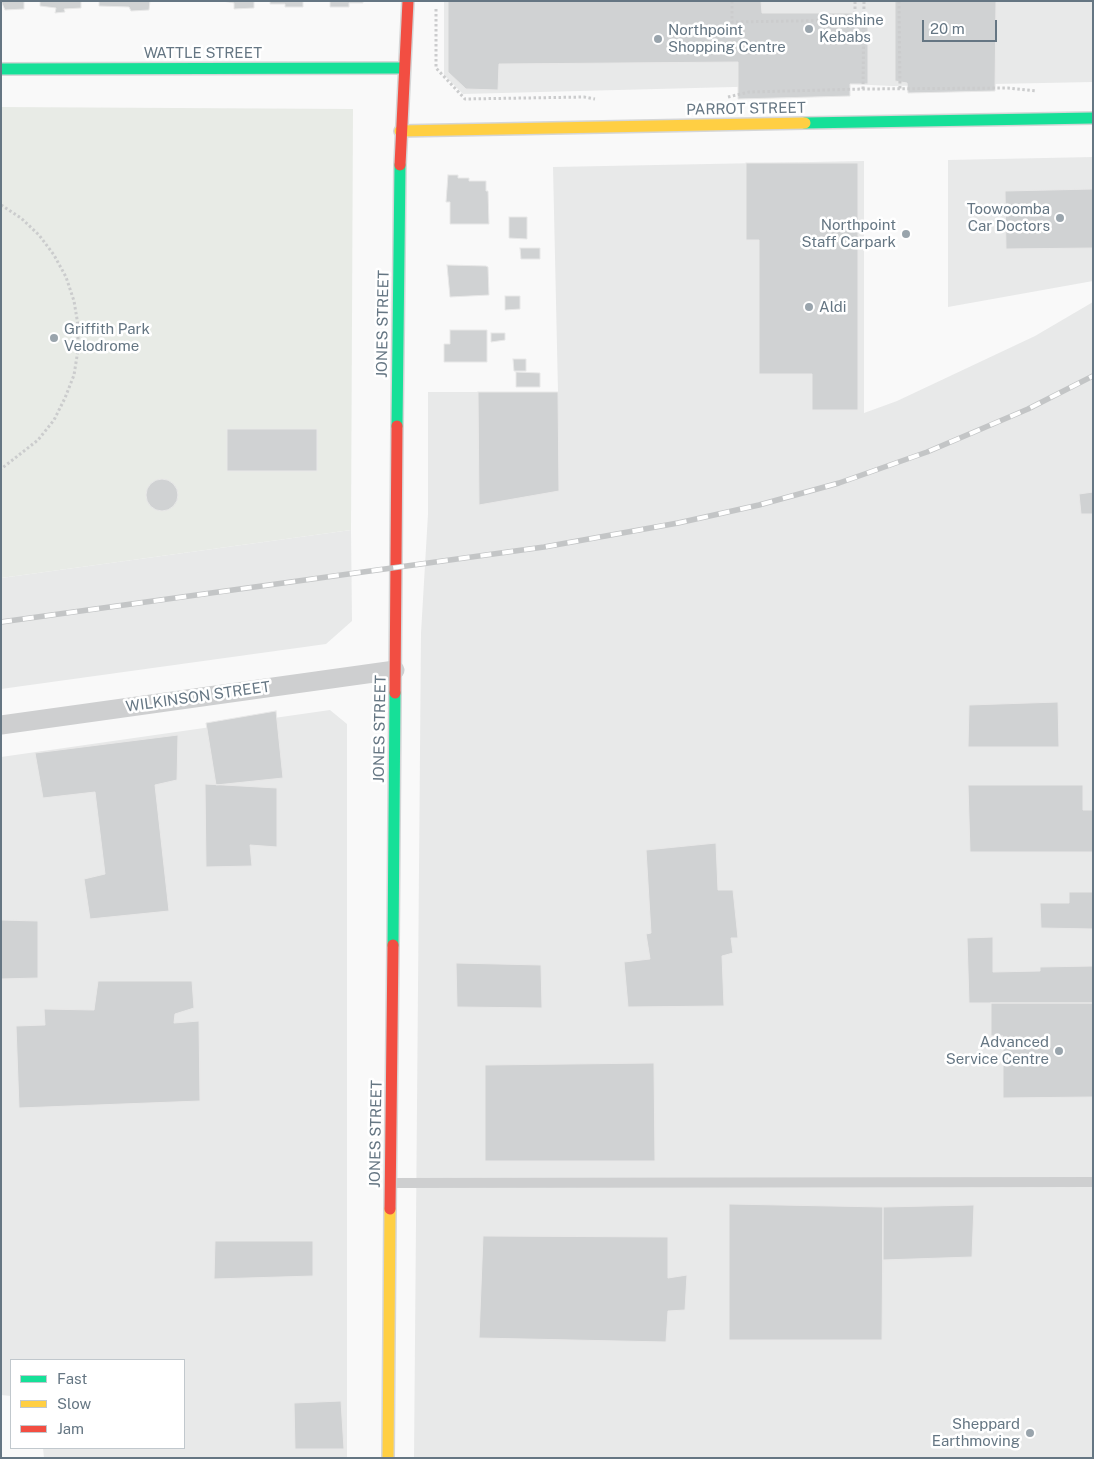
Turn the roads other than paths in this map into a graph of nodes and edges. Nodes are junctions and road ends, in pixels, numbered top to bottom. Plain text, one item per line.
1 (408, 1) edge
2 (404, 68) junction
3 (1, 69) edge
4 (1093, 118) edge
5 (400, 131) junction
6 (395, 670) junction
7 (1, 725) edge
8 (1093, 1182) edge
9 (391, 1183) junction
10 (388, 1458) edge

1 - 2 street, JONES STREET
2 - 3 street, WATTLE STREET
2 - 5 street, JONES STREET
4 - 5 street, PARROT STREET
5 - 6 street, JONES STREET
6 - 7 street, WILKINSON STREET
6 - 9 street, JONES STREET
8 - 9 lane
9 - 10 street, JONES STREET

